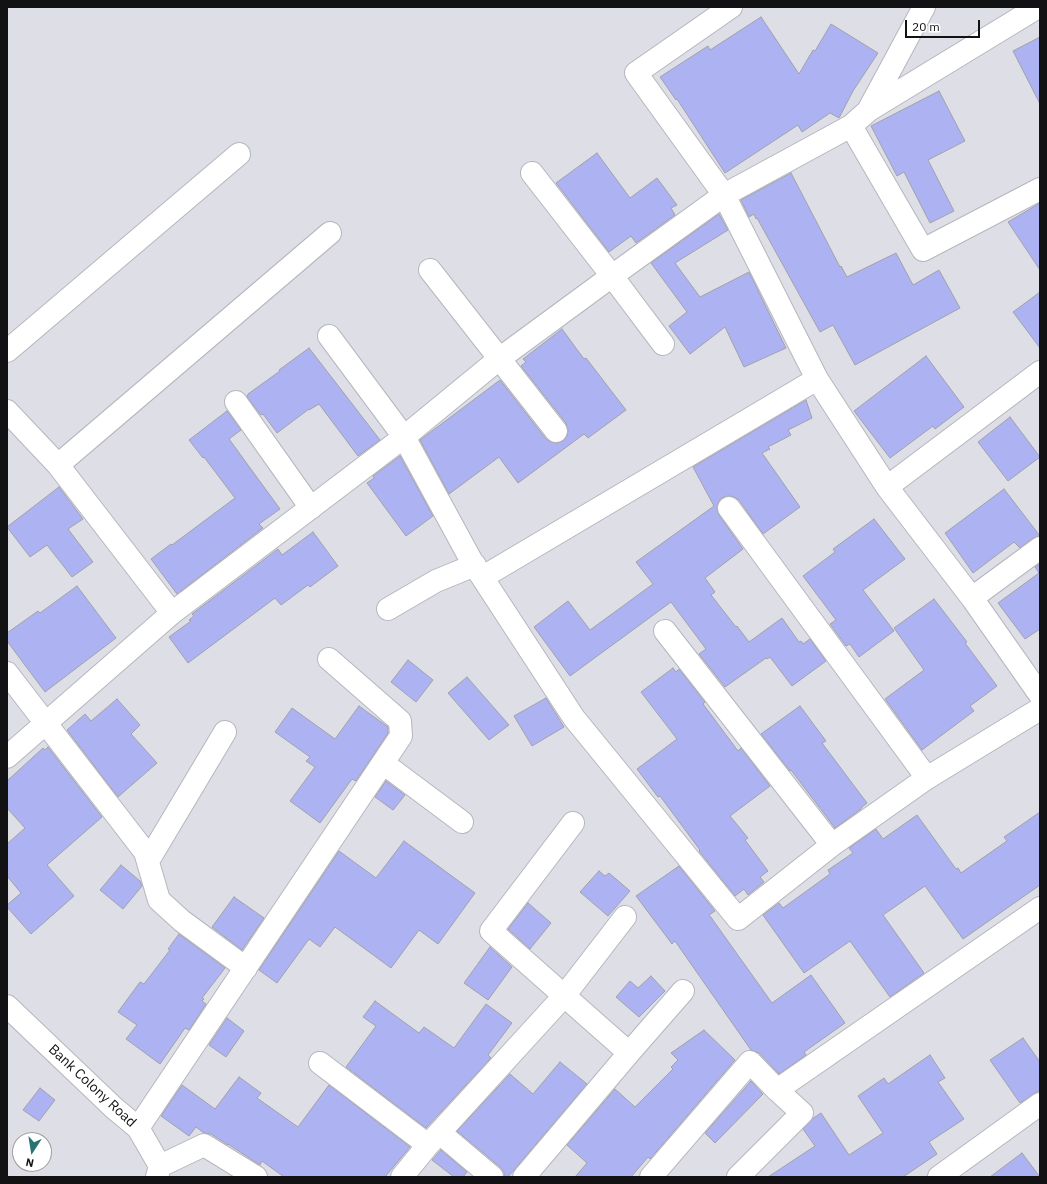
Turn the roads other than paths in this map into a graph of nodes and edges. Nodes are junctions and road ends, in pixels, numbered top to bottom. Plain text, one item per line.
1 (731, 7) edge
2 (924, 7) edge
3 (1038, 7) edge
4 (869, 110) junction
5 (851, 126) junction
6 (239, 154) dead end
7 (532, 173) dead end
8 (1040, 189) edge
9 (724, 195) junction
10 (330, 233) dead end
11 (430, 270) dead end
12 (612, 276) junction
13 (329, 336) dead end
14 (663, 344) dead end
15 (7, 351) edge
16 (499, 359) junction
17 (1040, 372) edge
18 (817, 379) junction
19 (236, 402) dead end
20 (7, 411) edge
21 (556, 431) dead end
22 (404, 437) junction
23 (58, 465) junction
24 (887, 487) junction
25 (311, 508) junction
26 (729, 508) dead end
27 (1040, 548) edge
28 (479, 571) junction
29 (972, 598) junction
30 (388, 609) dead end
31 (172, 613) junction
32 (665, 631) dead end
33 (329, 659) dead end
34 (7, 673) edge
35 (1040, 695) edge
36 (1040, 709) edge
37 (46, 723) junction
38 (225, 732) dead end
39 (7, 758) edge
40 (383, 763) junction
41 (927, 778) junction
42 (462, 822) dead end
43 (573, 823) dead end
44 (832, 845) junction
45 (148, 861) junction
46 (1040, 908) edge
47 (625, 917) dead end
48 (246, 968) junction
49 (683, 991) dead end
50 (564, 996) junction
51 (7, 1006) edge
52 (629, 1053) junction
53 (320, 1063) dead end
54 (777, 1090) junction
55 (1040, 1104) edge
56 (138, 1128) junction
57 (434, 1139) junction
58 (158, 1171) edge
59 (256, 1177) edge
60 (402, 1177) edge
61 (492, 1177) edge
62 (524, 1177) edge
63 (651, 1177) edge
64 (738, 1177) edge
65 (939, 1177) edge

1 - 9 street
2 - 4 street
3 - 4 street
4 - 5 street
5 - 8 street
5 - 9 street
6 - 15 street
7 - 12 street
9 - 12 street
9 - 18 street
10 - 23 street
11 - 16 street
12 - 14 street
12 - 16 street
13 - 22 street
16 - 21 street
16 - 22 street
17 - 24 street
18 - 24 street
18 - 28 street
19 - 25 street
20 - 23 street
22 - 25 street
22 - 28 street
23 - 31 street
24 - 29 street
25 - 31 street
26 - 41 street
27 - 29 street
28 - 30 street
28 - 44 street
29 - 35 street
31 - 37 street
32 - 44 street
33 - 40 street
34 - 37 street
36 - 41 street
37 - 39 street
37 - 45 street
38 - 45 street
40 - 42 street
40 - 48 street
41 - 44 street
43 - 50 street
45 - 48 street
46 - 54 street
47 - 50 street
48 - 56 street
49 - 52 street
50 - 52 street
50 - 57 street
51 - 56 street, Bank Colony Road
52 - 62 street
53 - 57 street
54 - 63 street
54 - 64 street
55 - 65 street
56 - 58 street, Bank Colony Road
57 - 60 street
57 - 61 street
58 - 59 street

